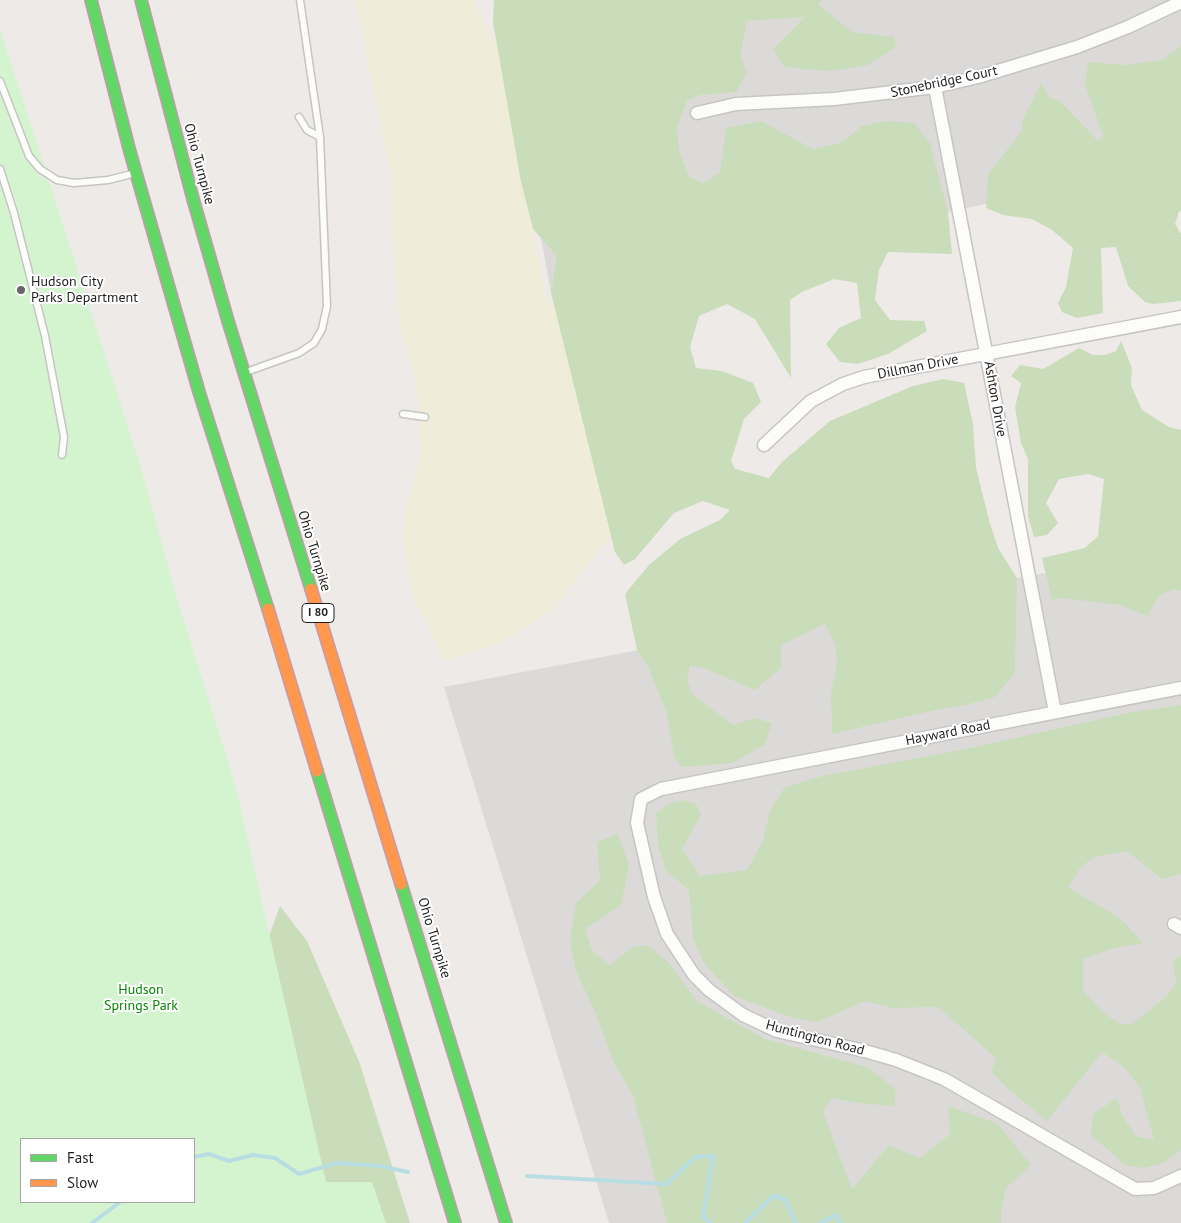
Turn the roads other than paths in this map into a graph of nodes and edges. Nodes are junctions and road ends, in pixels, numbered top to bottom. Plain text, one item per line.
1 (91, 0) edge
2 (141, 0) edge
3 (300, 0) edge
4 (1181, 2) edge
5 (0, 81) edge
6 (935, 87) junction
7 (696, 113) dead end
8 (299, 117) dead end
9 (320, 137) junction
10 (0, 169) edge
11 (136, 173) junction
12 (1181, 317) edge
13 (987, 354) junction
14 (244, 372) junction
15 (403, 414) dead end
16 (424, 417) dead end
17 (764, 445) dead end
18 (62, 455) dead end
19 (1181, 688) edge
20 (1055, 712) junction
21 (715, 778) joint
22 (1181, 1176) edge
23 (455, 1223) edge
24 (506, 1223) edge

1 - 11 highway
2 - 14 highway, Ohio Turnpike / I 80
3 - 9 lane
4 - 6 street, Stonebridge Court
5 - 11 lane
6 - 7 street, Stonebridge Court
6 - 13 street, Ashton Drive
8 - 9 lane
9 - 14 lane
10 - 18 lane
11 - 23 highway
12 - 13 street, Dillman Drive
13 - 17 street, Dillman Drive
13 - 20 street, Ashton Drive
14 - 24 highway, Ohio Turnpike / I 80
15 - 16 lane
19 - 20 street, Hayward Road
20 - 21 street, Hayward Road
21 - 22 street, Huntington Road

